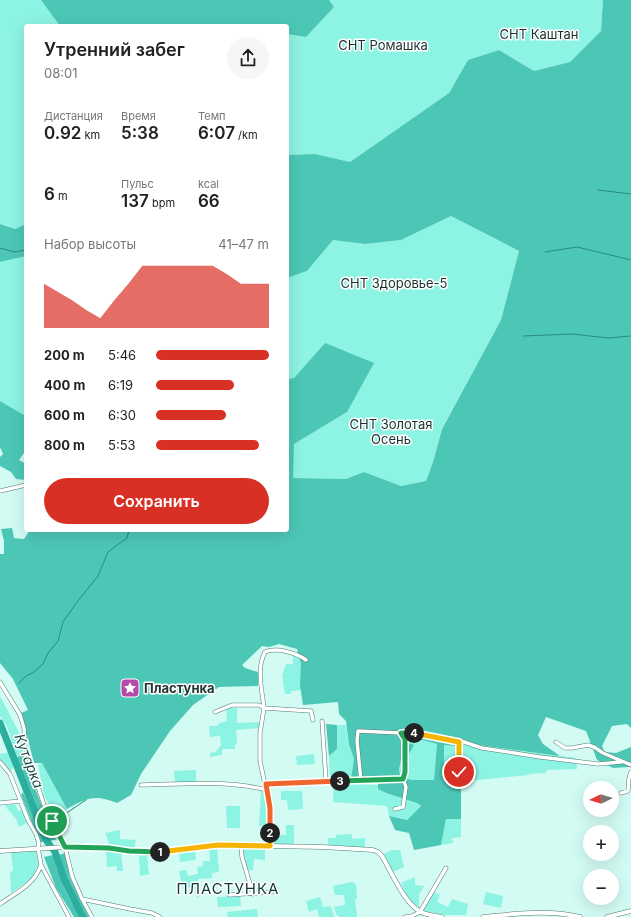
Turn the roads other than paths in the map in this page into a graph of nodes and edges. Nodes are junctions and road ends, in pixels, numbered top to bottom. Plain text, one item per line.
1 (24, 485) edge
2 (0, 491) edge
3 (306, 660) dead end
4 (0, 682) edge
5 (264, 708) junction
6 (215, 712) dead end
7 (313, 720) dead end
8 (322, 721) dead end
9 (401, 733) junction
10 (459, 742) junction
11 (556, 742) dead end
12 (0, 762) edge
13 (621, 762) junction
14 (631, 765) edge
15 (459, 772) dead end
16 (631, 772) edge
17 (403, 779) junction
18 (324, 781) junction
19 (361, 781) junction
20 (266, 784) junction
21 (141, 785) dead end
22 (267, 790) junction
23 (621, 793) dead end
24 (21, 801) junction
25 (0, 803) edge
26 (395, 809) dead end
27 (241, 845) junction
28 (270, 846) junction
29 (64, 847) junction
30 (41, 848) junction
31 (0, 851) edge
32 (41, 865) junction
33 (446, 868) dead end
34 (272, 892) dead end
35 (253, 894) junction
36 (229, 895) dead end
37 (82, 898) junction
38 (0, 904) edge
39 (631, 911) edge
40 (420, 912) junction
41 (69, 917) edge
42 (92, 917) edge
43 (160, 917) edge
44 (405, 917) edge
45 (442, 917) edge
46 (483, 917) edge
47 (580, 917) edge
48 (607, 917) edge

1 - 2 street
3 - 5 street
4 - 29 street
5 - 6 street
5 - 7 street
5 - 20 street
8 - 18 street
9 - 10 street
9 - 17 street
9 - 19 street
10 - 13 street
10 - 15 street
11 - 13 street
12 - 24 street
13 - 14 street
16 - 23 street
17 - 19 street
17 - 26 street
18 - 19 street
18 - 20 street
20 - 22 street
21 - 22 street
22 - 28 street
24 - 25 street
24 - 30 street
27 - 28 street
27 - 29 street
27 - 35 street
28 - 40 street
29 - 30 street
29 - 37 street
30 - 31 street
30 - 32 street
32 - 38 street
32 - 41 street
33 - 40 street
34 - 35 street
35 - 36 street
37 - 42 street
37 - 43 street
39 - 48 street
40 - 44 street
40 - 45 street
46 - 47 street

